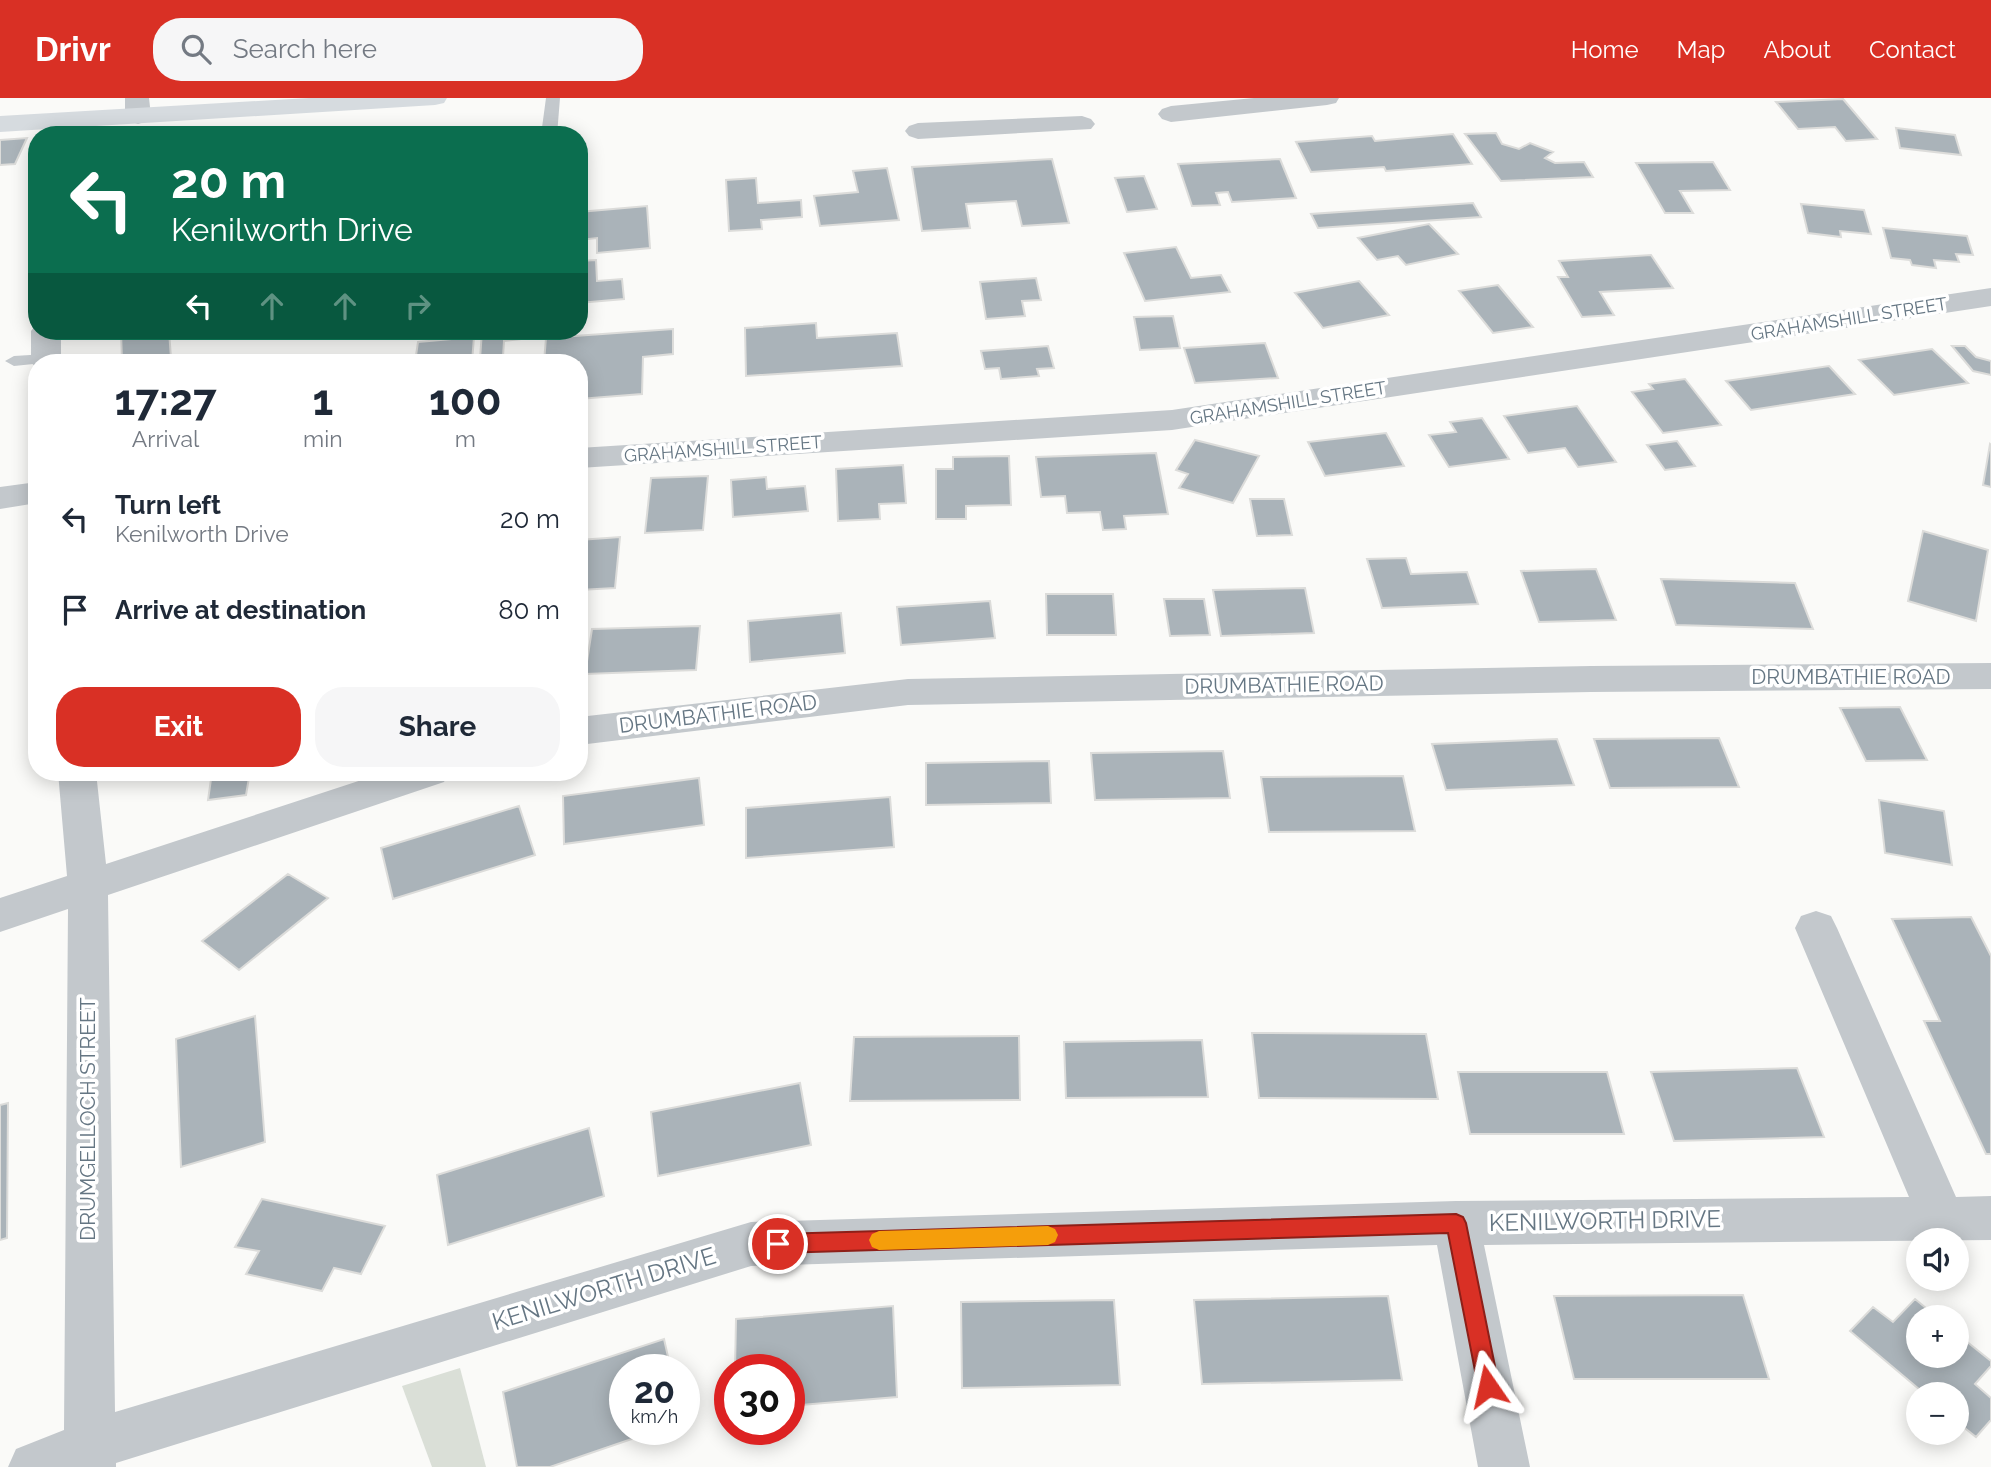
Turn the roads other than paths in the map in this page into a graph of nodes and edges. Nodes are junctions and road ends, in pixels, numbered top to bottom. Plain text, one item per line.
1 (435, 98) edge
2 (553, 98) edge
3 (1327, 98) edge
4 (137, 107) edge
5 (1171, 114) dead end
6 (0, 124) edge
7 (1082, 124) dead end
8 (52, 126) edge
9 (550, 126) edge
10 (28, 127) edge
11 (918, 131) dead end
12 (1991, 298) edge
13 (28, 357) edge
14 (14, 361) dead end
15 (588, 457) edge
16 (28, 494) edge
17 (0, 499) edge
18 (1991, 676) edge
19 (588, 730) edge
20 (78, 781) edge
21 (403, 781) edge
22 (88, 885) junction
23 (0, 915) edge
24 (1816, 928) dead end
25 (1941, 1217) junction
26 (1991, 1218) edge
27 (1456, 1223) junction
28 (89, 1456) edge
29 (34, 1467) edge
30 (1504, 1467) edge

1 - 4 main road
2 - 9 lane
3 - 5 street
4 - 8 main road
6 - 10 main road
7 - 11 street
12 - 15 street, GRAHAMSHILL STREET
13 - 14 lane
16 - 17 street
18 - 19 street, DRUMBATHIE ROAD
20 - 22 street, DRUMGELLOCH STREET
21 - 22 street
22 - 23 street
22 - 28 street, DRUMGELLOCH STREET
24 - 25 street
25 - 26 street, KENILWORTH DRIVE
25 - 27 street, KENILWORTH DRIVE
27 - 28 street, KENILWORTH DRIVE
27 - 30 street
28 - 29 street, KENILWORTH DRIVE

